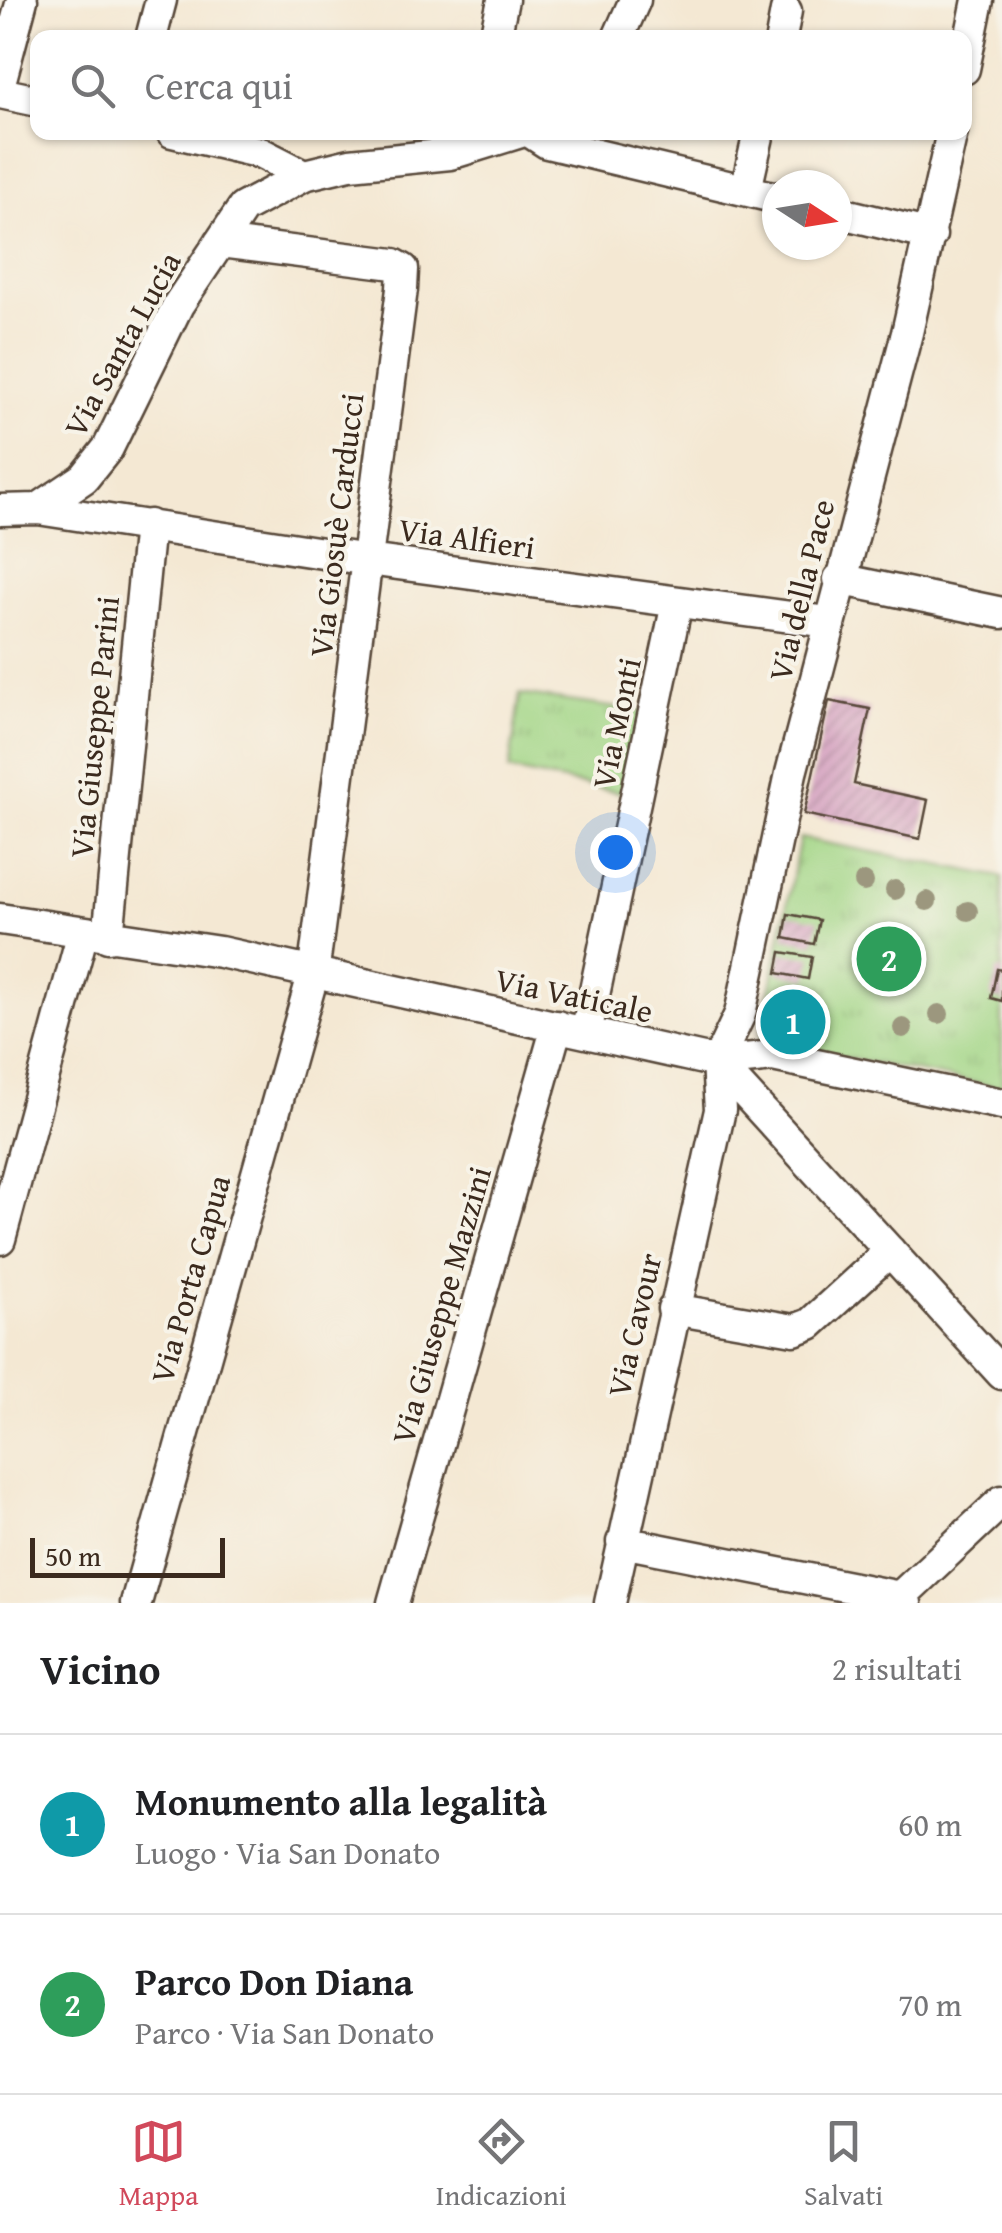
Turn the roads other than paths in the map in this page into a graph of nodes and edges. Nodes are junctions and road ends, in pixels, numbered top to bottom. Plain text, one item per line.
1 (22, 0) edge
2 (160, 0) edge
3 (503, 0) edge
4 (635, 0) edge
5 (978, 0) edge
6 (153, 30) edge
7 (497, 30) edge
8 (622, 30) edge
9 (972, 30) edge
10 (0, 83) edge
11 (0, 93) edge
12 (30, 99) edge
13 (206, 140) edge
14 (472, 140) edge
15 (542, 140) edge
16 (757, 140) edge
17 (950, 140) edge
18 (304, 175) junction
19 (746, 190) junction
20 (762, 194) edge
21 (852, 216) edge
22 (931, 235) junction
23 (220, 242) junction
24 (38, 508) junction
25 (0, 510) edge
26 (149, 525) junction
27 (368, 560) junction
28 (839, 579) junction
29 (677, 603) junction
30 (1002, 613) edge
31 (828, 622) junction
32 (0, 919) edge
33 (96, 934) junction
34 (313, 975) junction
35 (572, 1029) junction
36 (716, 1062) junction
37 (1002, 1104) edge
38 (0, 1240) edge
39 (890, 1250) junction
40 (673, 1309) junction
41 (1002, 1374) edge
42 (1002, 1500) edge
43 (622, 1542) junction
44 (903, 1600) edge
45 (136, 1603) edge
46 (393, 1603) edge
47 (610, 1603) edge

1 - 10 street
2 - 6 street
3 - 7 street
4 - 8 street
5 - 9 street
11 - 12 street
13 - 18 street
14 - 18 street, Via Santa Lucia
15 - 19 street
16 - 19 street
17 - 22 street, Via della Pace
18 - 23 street, Via Santa Lucia
19 - 20 street
21 - 22 street
22 - 28 street, Via della Pace
23 - 24 street, Via Santa Lucia
23 - 27 street, Via Giosuè Carducci
24 - 25 street
24 - 26 street, Via Alfieri
26 - 27 street, Via Alfieri
26 - 33 street, Via Giuseppe Parini
27 - 29 street, Via Alfieri
27 - 34 street, Via Giosuè Carducci
28 - 30 street
28 - 31 street, Via della Pace
29 - 31 street, Via Alfieri
29 - 35 street, Via Monti
31 - 36 street, Via della Pace
32 - 33 street, Via Vaticale
33 - 34 street, Via Vaticale
33 - 38 street, Via Giuseppe Parini
34 - 35 street, Via Vaticale
34 - 45 street, Via Porta Capua
35 - 36 street, Via Vaticale
35 - 46 street, Via Giuseppe Mazzini
36 - 37 street, Via Vaticale
36 - 39 street
36 - 40 street, Via Cavour
39 - 40 street
39 - 41 street
40 - 43 street, Via Cavour
42 - 44 street
43 - 44 street
43 - 47 street, Via Cavour

